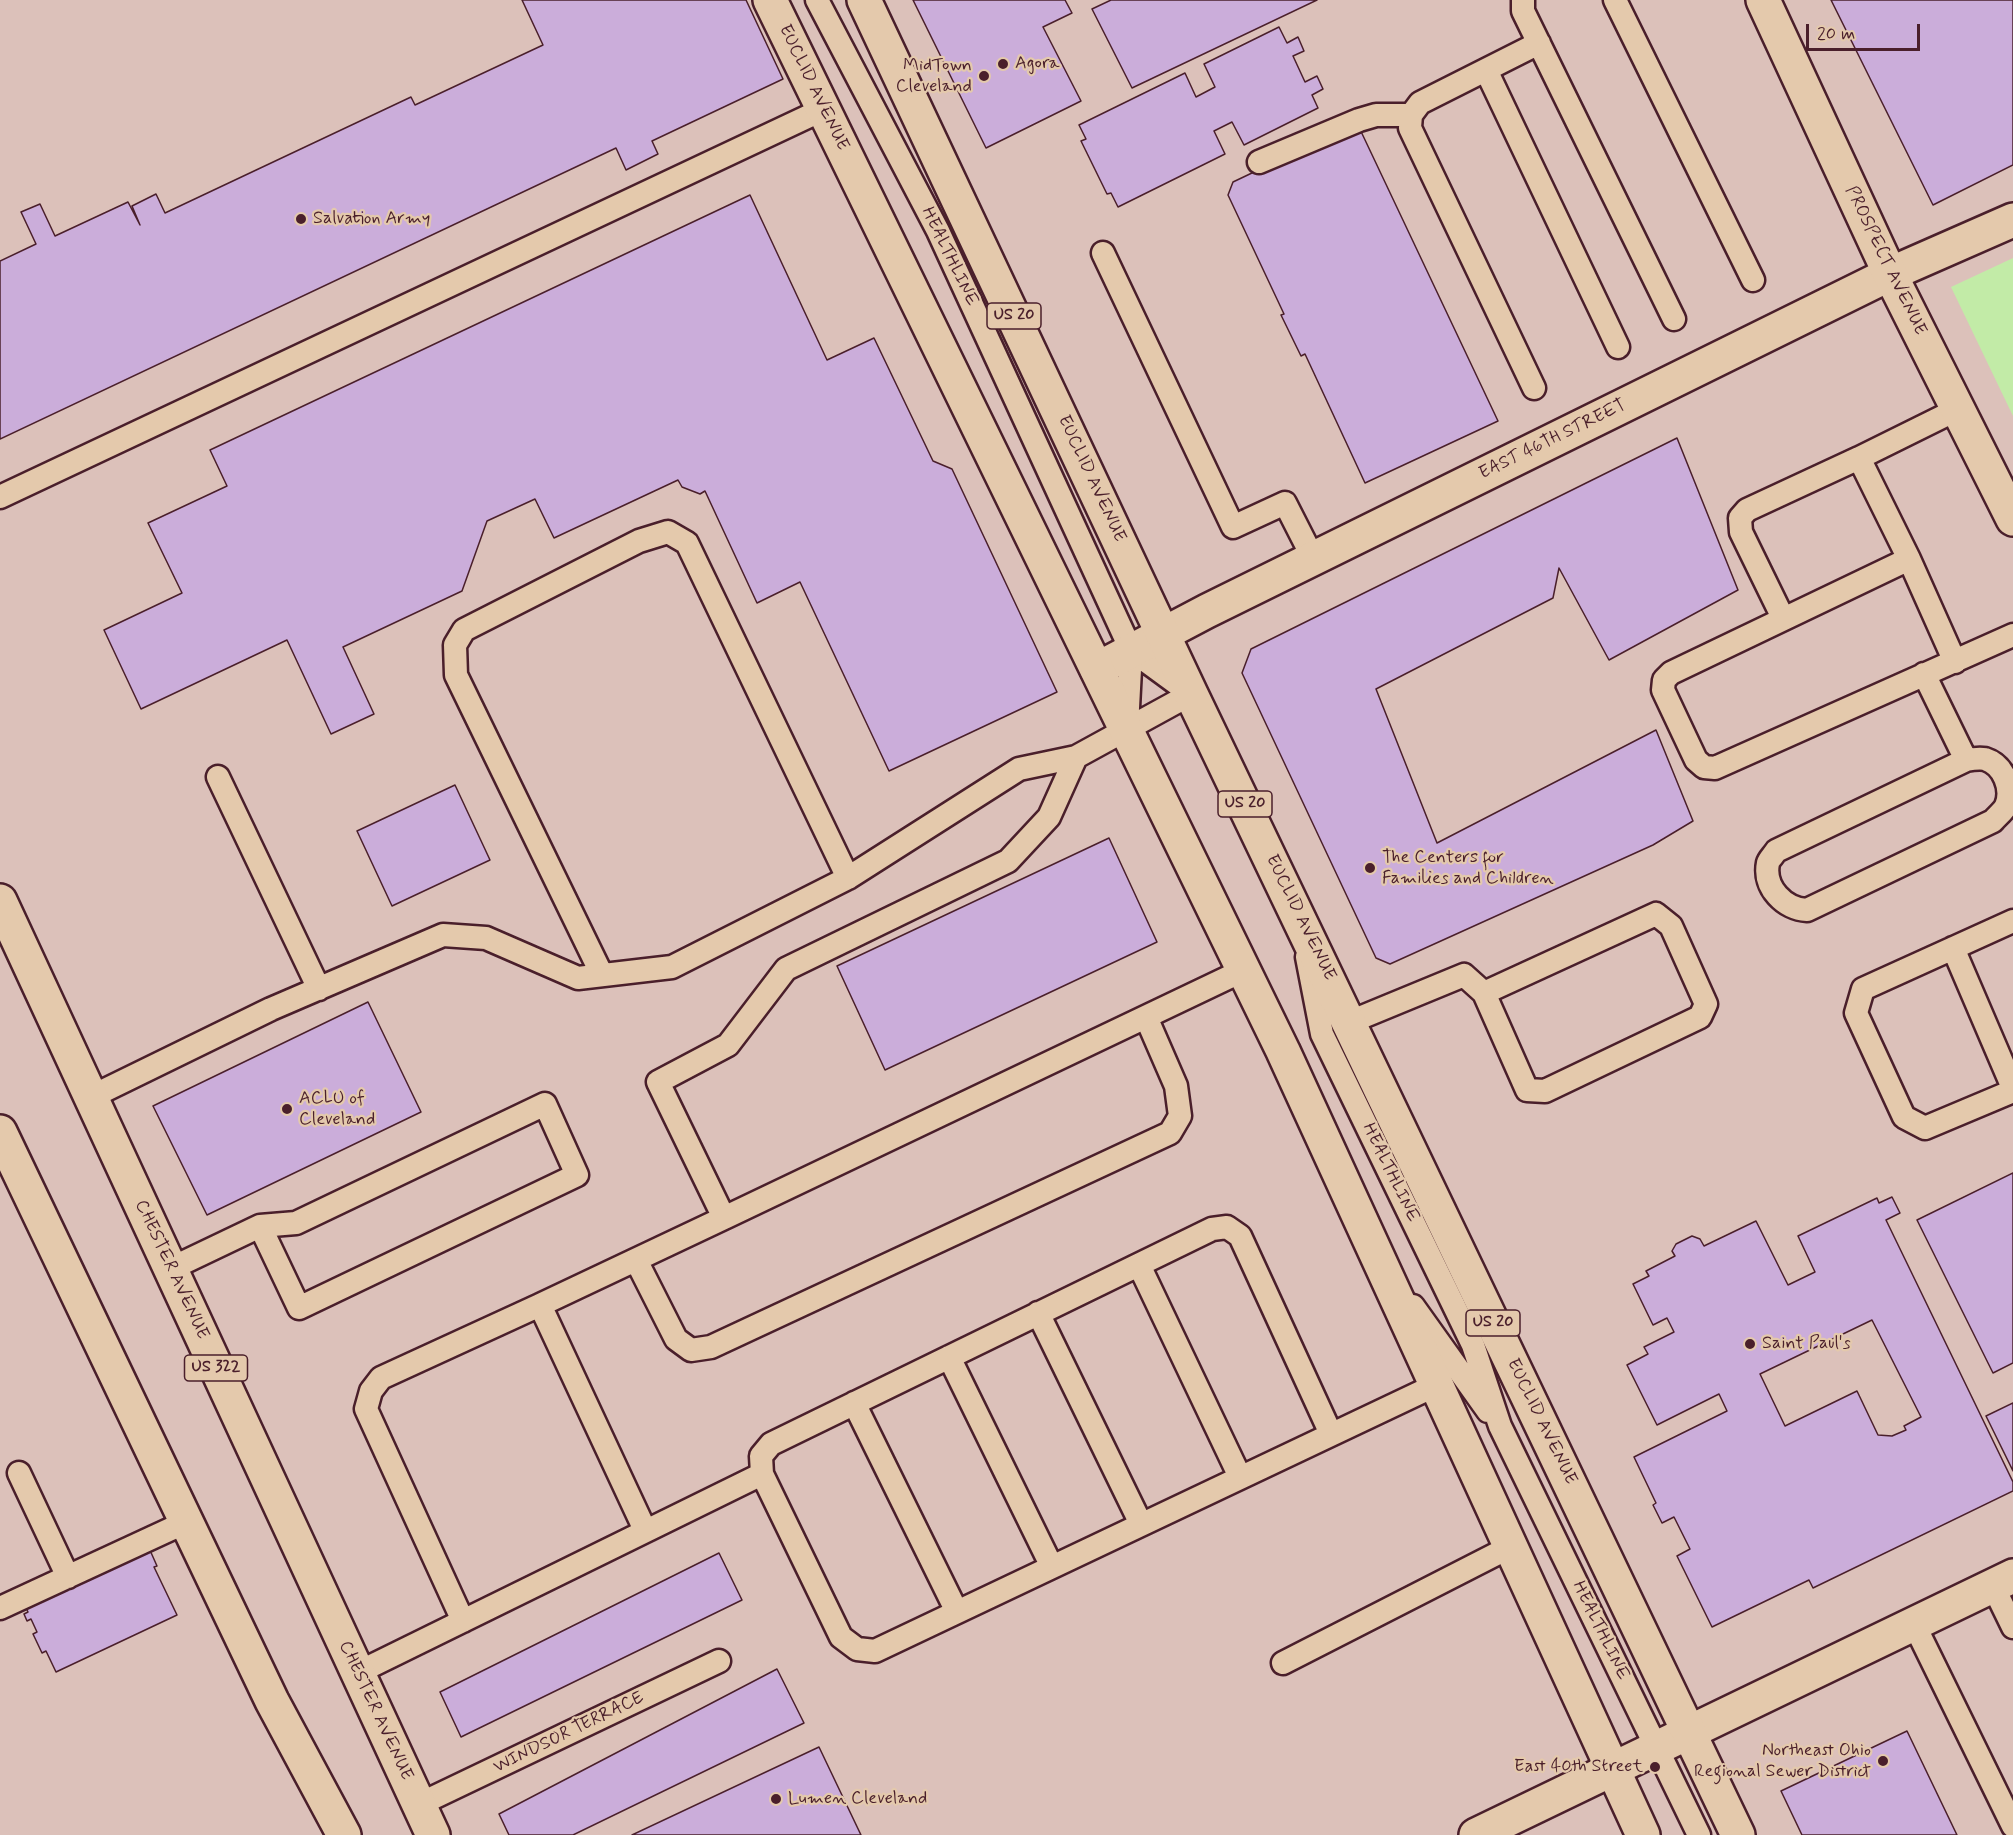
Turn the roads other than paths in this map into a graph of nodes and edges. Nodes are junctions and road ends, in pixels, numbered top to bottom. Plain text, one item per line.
1 (770, 0) edge
2 (817, 0) edge
3 (864, 0) edge
4 (1523, 0) edge
5 (1615, 0) edge
6 (1763, 0) edge
7 (1539, 43) junction
8 (1486, 70) junction
9 (824, 109) junction
10 (1411, 115) junction
11 (1259, 162) dead end
12 (2013, 220) edge
13 (1103, 253) dead end
14 (1890, 274) junction
15 (1753, 280) dead end
16 (1674, 319) dead end
17 (1618, 347) dead end
18 (1534, 388) dead end
19 (1958, 409) junction
20 (1859, 458) junction
21 (0, 497) edge
22 (2013, 519) edge
23 (1313, 558) junction
24 (1909, 559) junction
25 (1783, 618) junction
26 (1163, 632) junction
27 (2013, 635) edge
28 (1131, 650) junction
29 (1954, 662) junction
30 (1097, 669) junction
31 (1924, 674) junction
32 (1191, 694) junction
33 (1127, 730) junction
34 (1076, 757) junction
35 (1966, 760) junction
36 (218, 777) dead end
37 (848, 878) junction
38 (0, 901) edge
39 (1298, 915) junction
40 (2013, 921) edge
41 (1953, 948) junction
42 (1244, 970) junction
43 (602, 975) junction
44 (319, 988) junction
45 (1484, 993) junction
46 (1146, 1017) junction
47 (1350, 1022) junction
48 (2013, 1090) edge
49 (91, 1097) junction
50 (2, 1140) edge
51 (724, 1218) junction
52 (260, 1226) junction
53 (1375, 1250) junction
54 (636, 1260) junction
55 (1140, 1265) junction
56 (170, 1269) junction
57 (540, 1305) junction
58 (1038, 1313) junction
59 (948, 1357) junction
60 (1436, 1385) junction
61 (854, 1403) junction
62 (1500, 1426) junction
63 (1331, 1434) junction
64 (19, 1473) dead end
65 (762, 1474) junction
66 (1240, 1477) junction
67 (186, 1522) junction
68 (1141, 1524) junction
69 (645, 1530) junction
70 (1510, 1547) junction
71 (1052, 1567) junction
72 (68, 1577) junction
73 (2003, 1581) edge
74 (0, 1608) edge
75 (957, 1612) junction
76 (463, 1621) junction
77 (1914, 1624) junction
78 (2013, 1627) edge
79 (719, 1661) dead end
80 (1283, 1663) dead end
81 (357, 1673) junction
82 (1688, 1731) junction
83 (1656, 1747) junction
84 (1612, 1769) junction
85 (418, 1805) junction
86 (2013, 1826) edge
87 (344, 1835) edge
88 (433, 1835) edge
89 (1476, 1835) edge
90 (1643, 1835) edge
91 (1699, 1835) edge
92 (1738, 1835) edge

1 - 9 main road, EUCLID AVENUE
2 - 28 lane, HEALTHLINE
3 - 26 main road, EUCLID AVENUE / US 20
4 - 7 lane
5 - 15 lane
6 - 14 main road, PROSPECT AVENUE
7 - 8 lane
7 - 16 lane
8 - 10 lane
8 - 17 lane
9 - 21 lane
9 - 30 main road, EUCLID AVENUE
10 - 11 lane
10 - 18 lane
12 - 14 main road, EAST 46TH STREET
13 - 23 lane
14 - 19 main road, PROSPECT AVENUE
14 - 23 main road, EAST 46TH STREET
19 - 20 lane
19 - 22 main road, PROSPECT AVENUE
20 - 24 lane
20 - 25 lane
23 - 26 main road, EAST 46TH STREET
24 - 25 lane
24 - 29 lane
25 - 31 lane
26 - 28 main road, EAST 46TH STREET
26 - 32 main road, EUCLID AVENUE / US 20
27 - 29 lane
28 - 30 main road, EAST 46TH STREET
28 - 32 lane, HEALTHLINE
28 - 33 lane, HEALTHLINE
29 - 31 lane
30 - 33 main road, EUCLID AVENUE
31 - 35 lane
32 - 33 lane
32 - 39 main road, EUCLID AVENUE / US 20
33 - 34 lane
33 - 42 main road, EUCLID AVENUE
34 - 37 lane
34 - 51 lane
35 - 35 lane
36 - 44 lane
37 - 43 lane
37 - 43 lane
38 - 49 main road, CHESTER AVENUE / US 322
39 - 47 main road, EUCLID AVENUE / US 20
39 - 62 lane, HEALTHLINE
40 - 41 lane
41 - 48 lane
41 - 48 lane
42 - 46 lane
42 - 53 main road, EUCLID AVENUE
43 - 44 lane
44 - 49 lane
45 - 45 lane
45 - 47 lane
46 - 51 lane
46 - 54 lane
47 - 82 main road, EUCLID AVENUE / US 20
49 - 56 main road, CHESTER AVENUE / US 322
50 - 67 main road
51 - 54 lane
52 - 52 lane
52 - 56 lane
53 - 60 main road, EUCLID AVENUE
53 - 62 lane, HEALTHLINE
54 - 57 lane
55 - 58 lane
55 - 63 lane
55 - 66 lane
56 - 81 main road, CHESTER AVENUE / US 322
57 - 69 lane
57 - 76 lane
58 - 59 lane
58 - 68 lane
59 - 61 lane
59 - 71 lane
60 - 63 lane
60 - 70 main road, EUCLID AVENUE
61 - 65 lane
61 - 75 lane
62 - 83 lane, HEALTHLINE
63 - 66 lane
64 - 72 lane
65 - 69 lane
65 - 75 lane
66 - 68 lane
67 - 72 lane
67 - 87 main road
68 - 71 lane
69 - 76 lane
70 - 80 lane
70 - 84 main road, EUCLID AVENUE
71 - 75 lane
72 - 74 lane
73 - 77 main road
73 - 78 lane
76 - 81 lane
77 - 82 main road
77 - 86 lane
79 - 85 lane, WINDSOR TERRACE
81 - 85 main road, CHESTER AVENUE / US 322
82 - 83 main road
82 - 92 main road, EUCLID AVENUE / US 20
83 - 84 main road
83 - 91 lane, HEALTHLINE
84 - 89 main road
84 - 90 main road, EUCLID AVENUE
85 - 88 main road, CHESTER AVENUE / US 322

